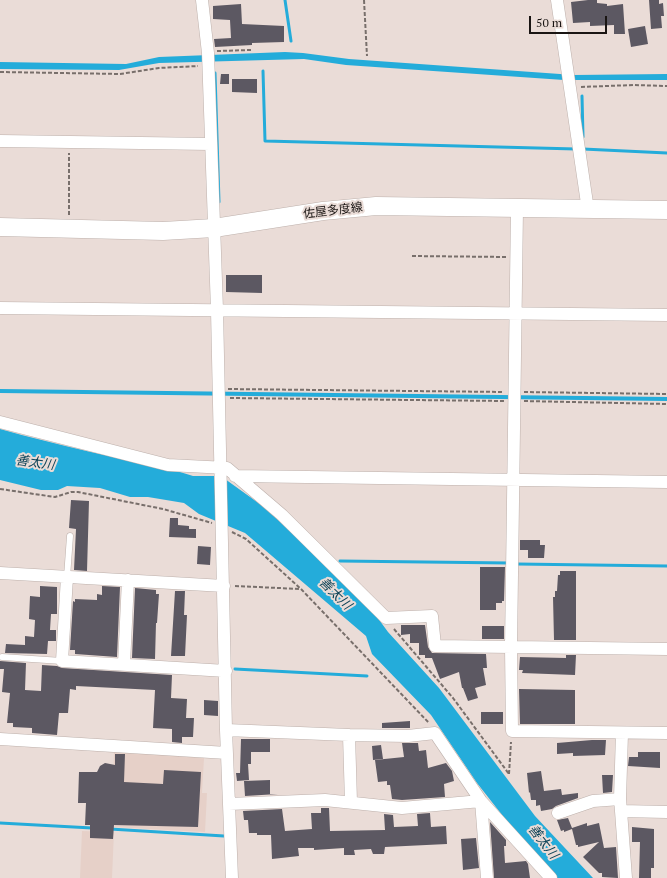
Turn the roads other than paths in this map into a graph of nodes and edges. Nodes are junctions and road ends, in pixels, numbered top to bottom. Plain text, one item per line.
1 (202, 0) edge
2 (557, 0) edge
3 (0, 141) edge
4 (210, 144) junction
5 (517, 209) junction
6 (588, 210) junction
7 (667, 210) edge
8 (0, 227) edge
9 (214, 228) junction
10 (0, 308) edge
11 (218, 310) junction
12 (515, 313) junction
13 (667, 315) edge
14 (0, 422) edge
15 (220, 471) junction
16 (235, 476) junction
17 (513, 481) junction
18 (667, 482) edge
19 (70, 536) dead end
20 (0, 574) edge
21 (67, 577) junction
22 (128, 580) junction
23 (224, 586) junction
24 (511, 647) junction
25 (667, 649) edge
26 (2, 657) dead end
27 (62, 661) junction
28 (124, 664) junction
29 (226, 671) junction
30 (226, 730) junction
31 (622, 733) junction
32 (667, 733) edge
33 (349, 735) junction
34 (0, 739) edge
35 (227, 753) junction
36 (620, 799) junction
37 (481, 801) junction
38 (351, 802) junction
39 (229, 804) junction
40 (621, 811) junction
41 (667, 812) edge
42 (558, 813) dead end
43 (232, 878) edge
44 (487, 878) edge
45 (550, 878) edge
46 (626, 878) edge

1 - 4 street
2 - 6 street
3 - 4 street
4 - 9 street
5 - 6 main road, 佐屋多度線
5 - 9 main road, 佐屋多度線
5 - 12 street
6 - 7 main road, 佐屋多度線
8 - 9 main road, 佐屋多度線
9 - 11 street
10 - 11 street
11 - 12 street
11 - 15 street
12 - 13 street
12 - 17 street
14 - 15 street
15 - 16 street
15 - 23 street
16 - 17 street
16 - 24 street
17 - 18 street
17 - 24 street
19 - 21 lane
20 - 21 street
21 - 22 street
21 - 27 street
22 - 23 street
22 - 28 street
23 - 29 street
24 - 25 street
24 - 31 street
26 - 27 lane
27 - 28 street
28 - 29 street
29 - 30 street
30 - 33 street
30 - 35 street
31 - 32 street
31 - 36 street
33 - 37 street
33 - 38 street
34 - 35 street
35 - 39 street
36 - 40 street
36 - 42 street
37 - 38 street
37 - 44 street
37 - 45 street
38 - 39 street
39 - 43 street
40 - 41 street
40 - 46 street

